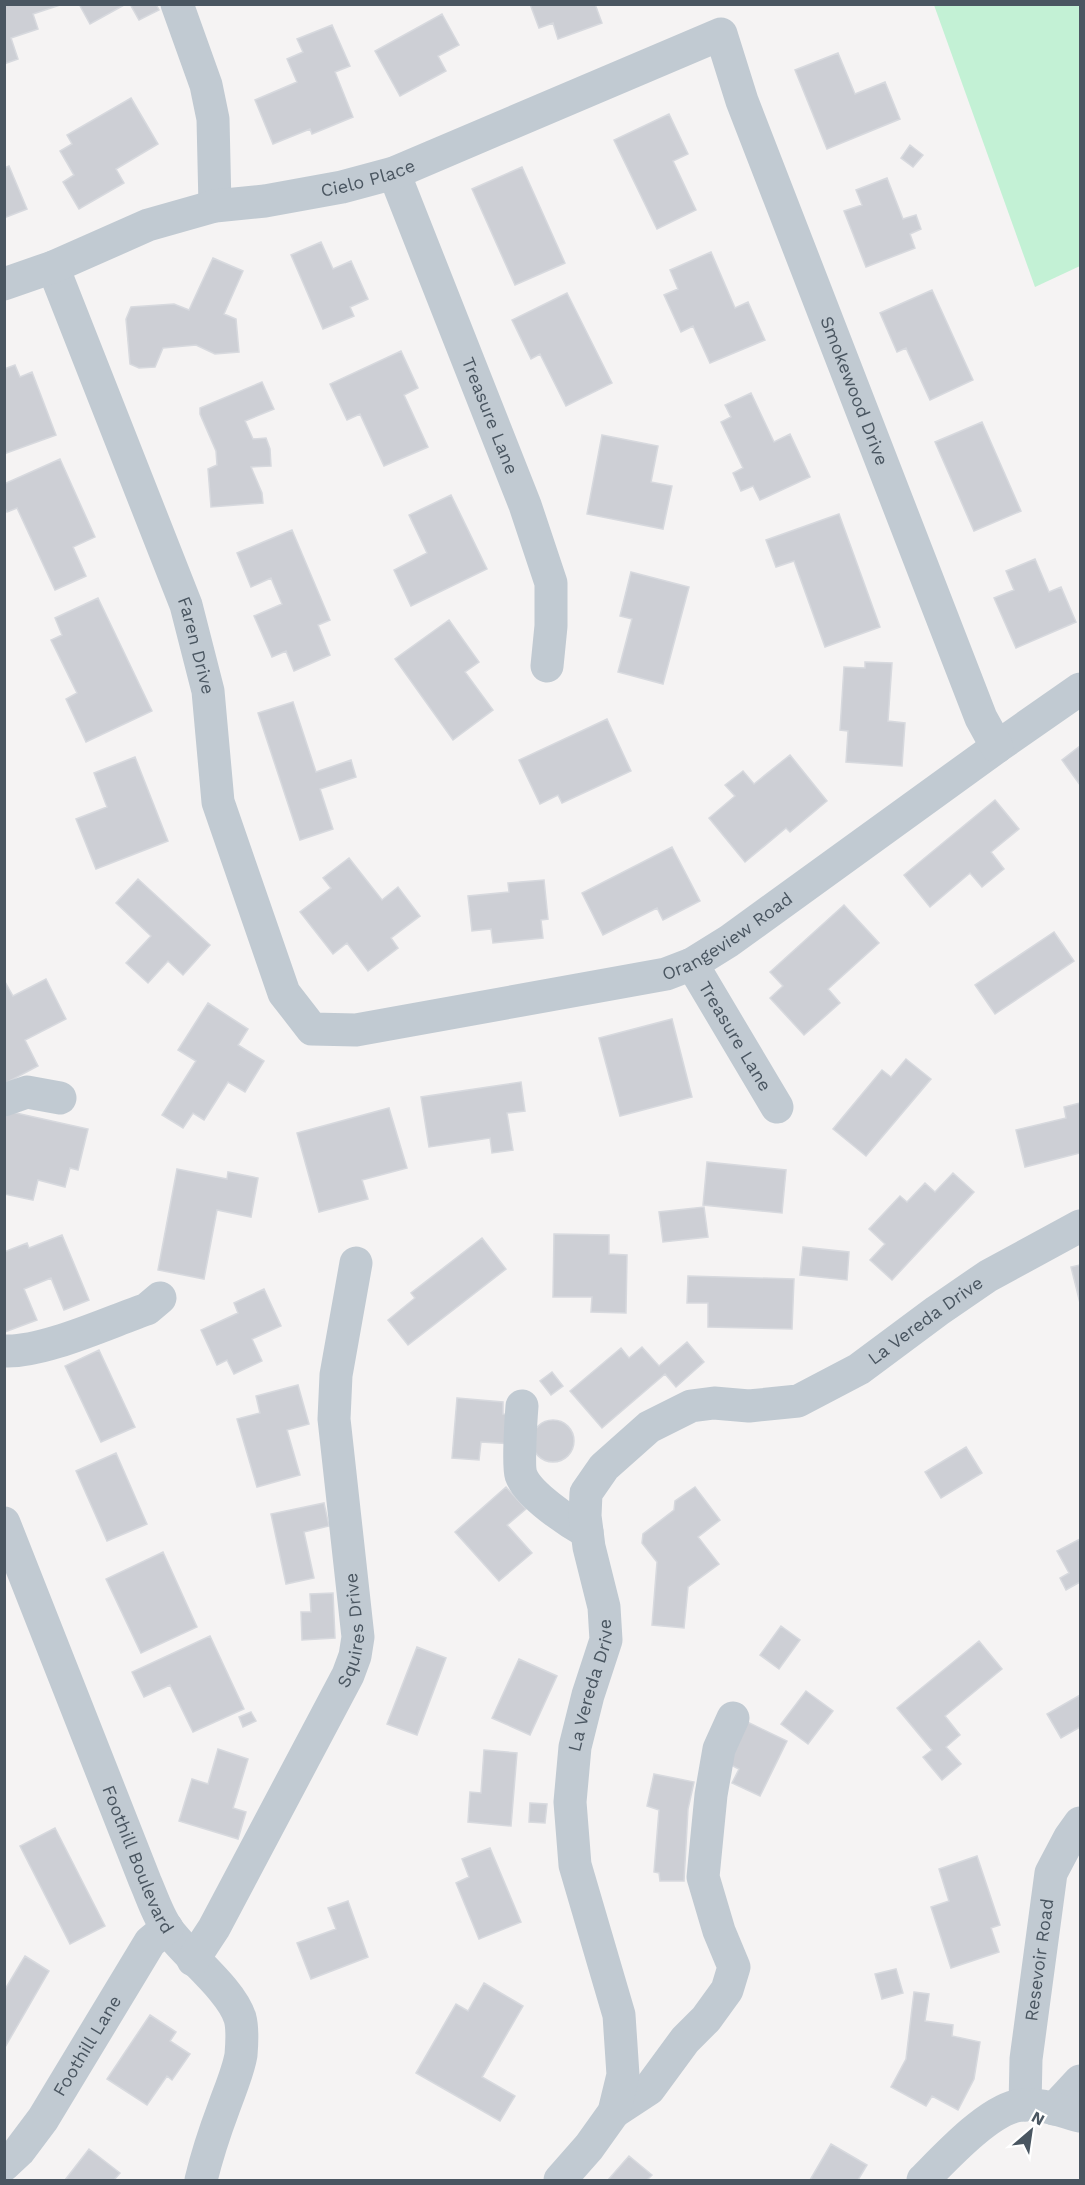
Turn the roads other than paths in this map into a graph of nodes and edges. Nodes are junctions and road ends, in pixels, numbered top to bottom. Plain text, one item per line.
1 (177, 4) edge
2 (720, 34) joint
3 (394, 173) junction
4 (215, 206) junction
5 (53, 267) junction
6 (4, 284) edge
7 (547, 666) dead end
8 (1080, 689) edge
9 (997, 747) junction
10 (692, 964) junction
11 (312, 1029) joint
12 (60, 1098) dead end
13 (4, 1100) edge
14 (777, 1107) dead end
15 (1080, 1227) edge
16 (356, 1263) dead end
17 (160, 1298) dead end
18 (4, 1352) edge
19 (522, 1406) dead end
20 (6, 1531) edge
21 (587, 1532) junction
22 (733, 1718) dead end
23 (1080, 1823) edge
24 (167, 1928) junction
25 (193, 1960) junction
26 (1080, 2081) edge
27 (1053, 2110) edge
28 (614, 2112) junction
29 (4, 2165) edge
30 (201, 2181) edge
31 (560, 2181) edge
32 (922, 2181) edge

1 - 4 street
2 - 3 street, Cielo Place
2 - 9 street, Smokewood Drive
3 - 4 street, Cielo Place
3 - 7 street, Treasure Lane
4 - 5 street, Cielo Place
5 - 6 street, Cielo Place
5 - 11 street, Faren Drive
8 - 9 street, Orangeview Road
9 - 10 street, Orangeview Road
10 - 11 street, Orangeview Road
10 - 14 street, Treasure Lane
12 - 13 street
15 - 21 street, La Vereda Drive
16 - 25 street, Squires Drive
17 - 18 street
19 - 21 street
20 - 24 street, Foothill Boulevard
21 - 28 street, La Vereda Drive
22 - 28 street
23 - 27 street, Resevoir Road
24 - 25 street, Foothill Boulevard
24 - 29 street, Foothill Lane
25 - 30 street, Foothill Boulevard
26 - 27 street
27 - 32 street
28 - 31 street, La Vereda Drive

